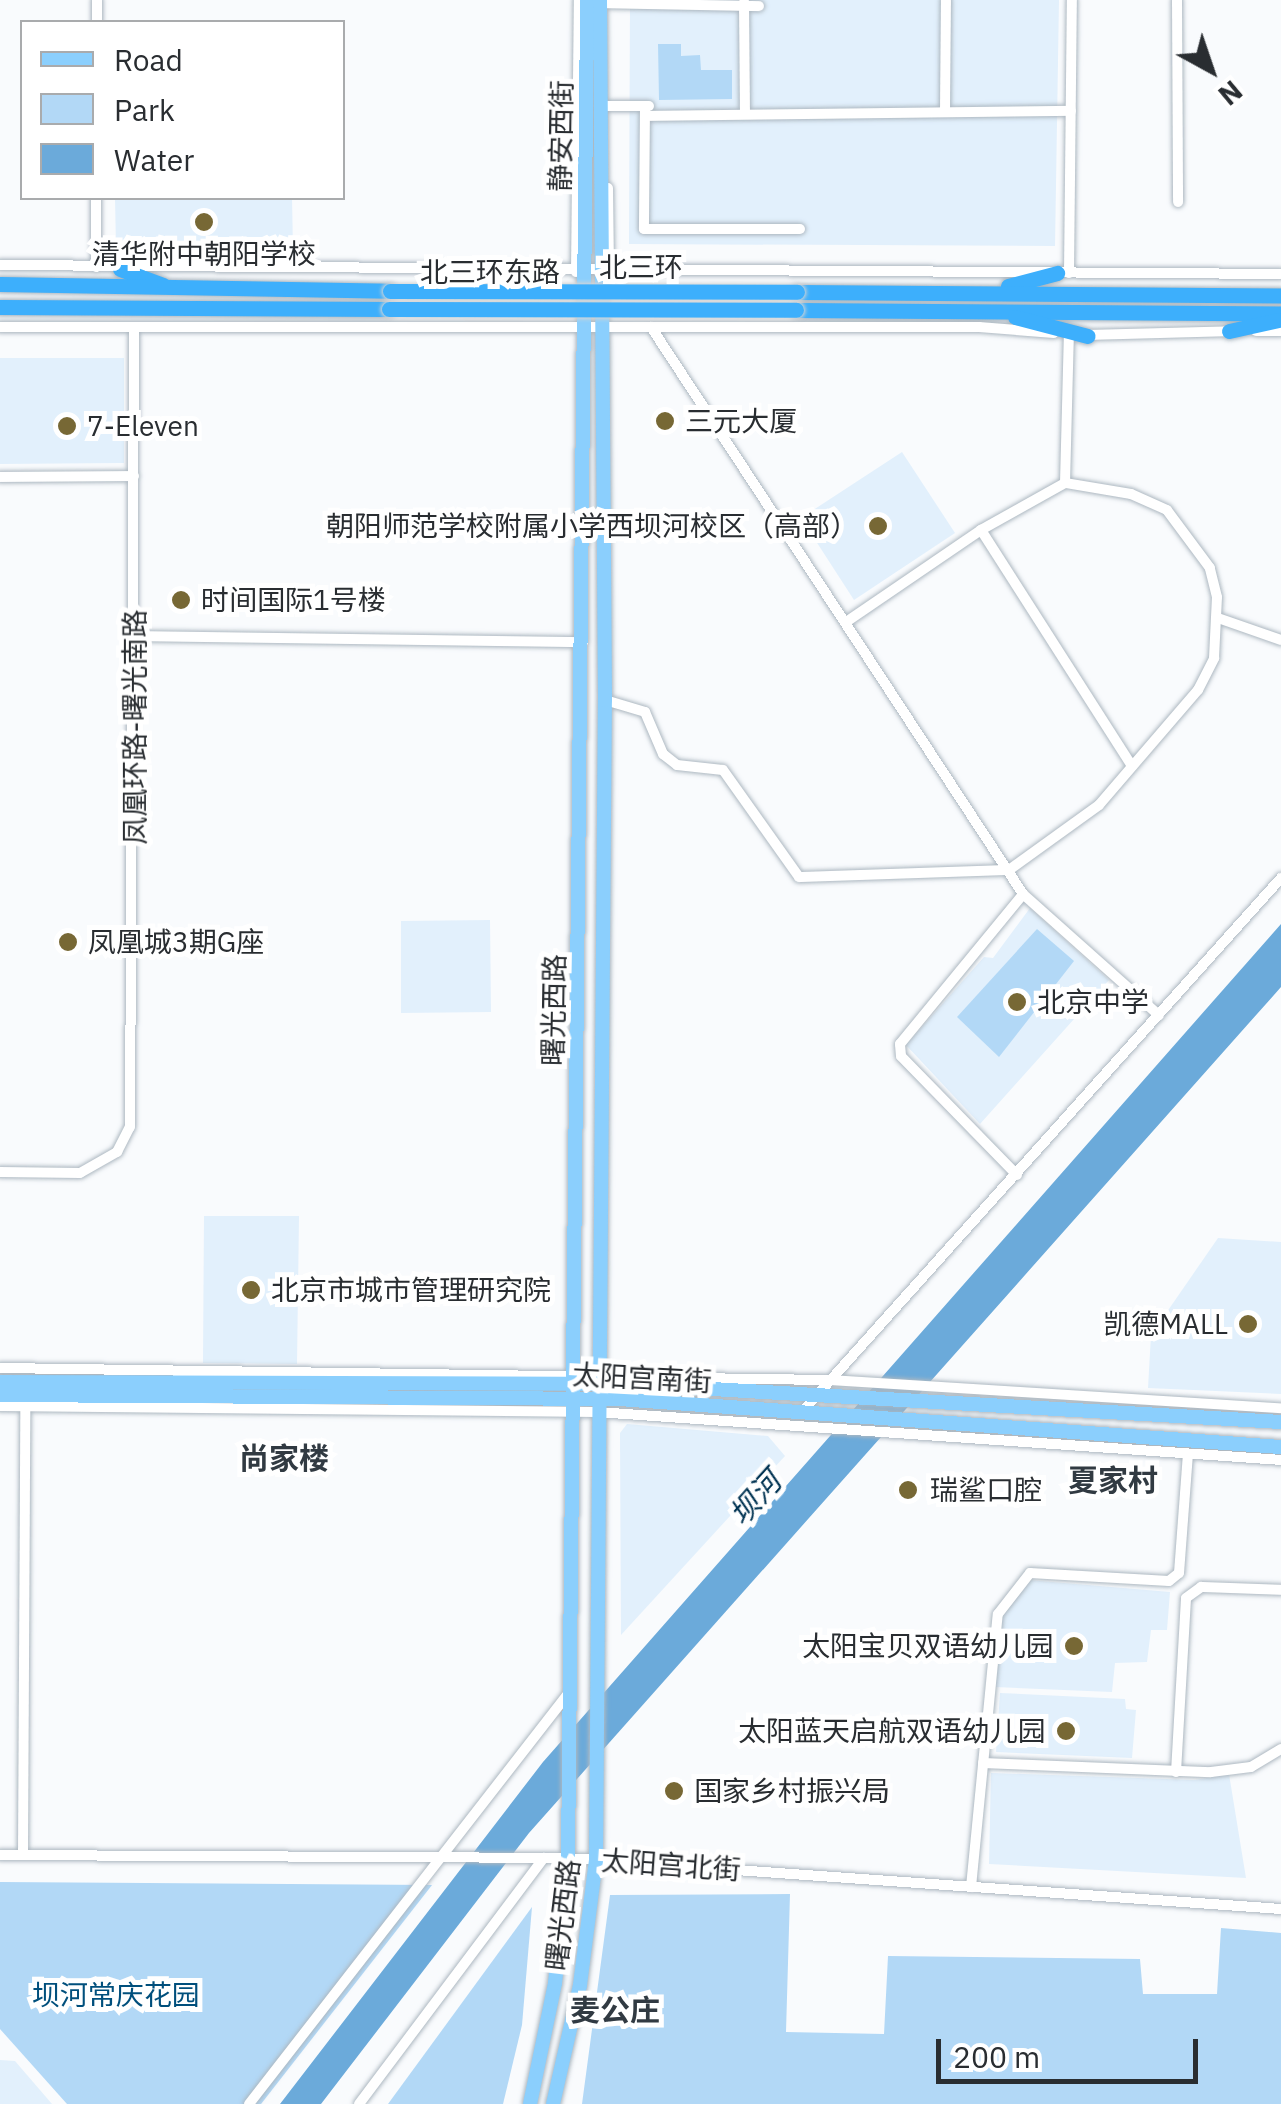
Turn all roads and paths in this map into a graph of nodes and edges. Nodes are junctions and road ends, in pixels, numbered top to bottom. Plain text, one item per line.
1 (578, 0) edge
2 (946, 0) edge
3 (1072, 0) edge
4 (1177, 0) edge
5 (600, 1) edge
6 (744, 3) edge
7 (759, 6) dead end
8 (586, 86) junction
9 (604, 106) junction
10 (647, 110) junction
11 (944, 110) junction
12 (1070, 110) junction
13 (745, 111) junction
14 (576, 114) junction
15 (96, 200) edge
16 (1178, 202) dead end
17 (800, 229) dead end
18 (0, 265) edge
19 (96, 267) junction
20 (120, 269) junction
21 (490, 272) junction
22 (580, 272) junction
23 (605, 272) junction
24 (689, 272) junction
25 (1063, 272) junction
26 (1281, 274) edge
27 (0, 284) edge
28 (182, 291) junction
29 (983, 293) junction
30 (1281, 295) edge
31 (390, 300) junction
32 (0, 307) edge
33 (992, 311) junction
34 (1281, 316) edge
35 (490, 326) junction
36 (581, 326) junction
37 (134, 327) junction
38 (599, 327) junction
39 (651, 327) junction
40 (687, 327) junction
41 (0, 328) edge
42 (1281, 330) edge
43 (1229, 331) junction
44 (1069, 334) junction
45 (1088, 336) junction
46 (134, 476) junction
47 (0, 477) edge
48 (1065, 484) junction
49 (981, 530) junction
50 (1218, 618) junction
51 (846, 622) junction
52 (136, 636) junction
53 (1281, 640) edge
54 (583, 642) junction
55 (605, 700) junction
56 (1132, 766) junction
57 (1009, 870) junction
58 (1281, 878) edge
59 (1023, 894) junction
60 (1159, 1015) junction
61 (0, 1172) edge
62 (1017, 1176) junction
63 (0, 1368) edge
64 (831, 1380) junction
65 (0, 1382) edge
66 (574, 1393) junction
67 (597, 1394) junction
68 (819, 1394) junction
69 (0, 1395) edge
70 (26, 1395) junction
71 (0, 1406) edge
72 (1281, 1408) edge
73 (802, 1412) junction
74 (1281, 1422) edge
75 (789, 1427) junction
76 (1281, 1447) edge
77 (1188, 1454) junction
78 (1281, 1460) edge
79 (1281, 1590) edge
80 (572, 1692) junction
81 (1281, 1749) edge
82 (983, 1763) junction
83 (1176, 1772) junction
84 (0, 1855) edge
85 (24, 1855) junction
86 (437, 1858) junction
87 (544, 1858) junction
88 (568, 1858) junction
89 (596, 1860) junction
90 (971, 1886) junction
91 (1281, 1908) edge
92 (249, 2104) edge
93 (359, 2104) edge
94 (530, 2104) edge
95 (553, 2104) edge

1 - 14 street
2 - 11 street
3 - 12 street
4 - 16 street
5 - 6 street
5 - 8 main road, 静安西街
5 - 9 main road, 静安西街
6 - 7 street
6 - 13 street
8 - 14 street
8 - 22 main road, 静安西街
9 - 10 street
9 - 23 main road, 静安西街
10 - 13 street
10 - 17 street
11 - 12 street
11 - 13 street
12 - 25 street
14 - 22 street
15 - 19 street
18 - 19 street, 北三环东路
19 - 20 street, 北三环东路
20 - 21 street, 北三环东路
20 - 28 highway
21 - 22 street, 北三环东路
21 - 35 street
22 - 23 street, 北三环东路
22 - 36 main road, 静安西街
23 - 24 street, 北三环东路
23 - 38 main road, 静安西街
24 - 25 street, 北三环东路
24 - 40 street
25 - 26 street, 北三环东路
25 - 29 highway
27 - 28 highway, 北三环
28 - 31 highway, 北三环
29 - 30 highway, 北三环
29 - 31 highway, 北三环, bridge
31 - 32 highway, 北三环
31 - 33 highway, 北三环, bridge
33 - 34 highway, 北三环
33 - 45 highway
34 - 43 highway
35 - 36 street, 北三环东路
35 - 37 street, 北三环东路
36 - 38 street, 北三环东路
36 - 54 main road, 曙光西路
37 - 41 street, 北三环东路
37 - 46 street, 凤凰环路-曙光南路
38 - 39 street
38 - 55 main road, 曙光西路
39 - 40 street
39 - 51 street
40 - 44 street
42 - 43 street
43 - 45 street
44 - 45 street
44 - 48 street
46 - 47 street
46 - 52 street, 凤凰环路-曙光南路
48 - 49 street
48 - 50 street
49 - 51 street
49 - 56 street
50 - 53 street
50 - 56 street
51 - 57 street
52 - 54 street
52 - 61 street, 凤凰环路-曙光南路
54 - 66 main road, 曙光西路
55 - 57 street
55 - 67 main road, 曙光西路
56 - 57 street
57 - 59 street
58 - 60 street
59 - 60 street
59 - 62 street
60 - 62 street
62 - 64 street
63 - 66 street, 太阳宫南街
64 - 67 street, 太阳宫南街
64 - 68 street
64 - 72 street, 太阳宫南街
65 - 70 main road, 太阳宫南街
66 - 67 main road, 太阳宫南街
66 - 67 street, 太阳宫南街
66 - 70 main road, 太阳宫南街
66 - 70 street, 太阳宫南街
66 - 80 main road, 曙光西路
67 - 68 main road, 太阳宫南街
67 - 73 main road, 太阳宫南街
67 - 75 street, 太阳宫南街
67 - 89 main road, 曙光西路
68 - 73 street
68 - 74 main road, 太阳宫南街
69 - 70 main road, 太阳宫南街
70 - 71 street, 太阳宫南街
70 - 85 street
73 - 75 street
73 - 76 main road, 太阳宫南街
75 - 77 street, 太阳宫南街
77 - 78 street
77 - 82 street
79 - 83 street
80 - 86 street
80 - 88 main road, 曙光西路
81 - 83 street
82 - 83 street
82 - 90 street
84 - 85 street, 太阳宫北街
85 - 86 street, 太阳宫北街
86 - 87 street, 太阳宫北街
86 - 92 street
87 - 88 street, 太阳宫北街
87 - 93 street
88 - 89 street, 太阳宫北街
88 - 94 main road, 曙光西路
89 - 90 street, 太阳宫北街
89 - 95 main road, 曙光西路
90 - 91 street, 太阳宫北街

